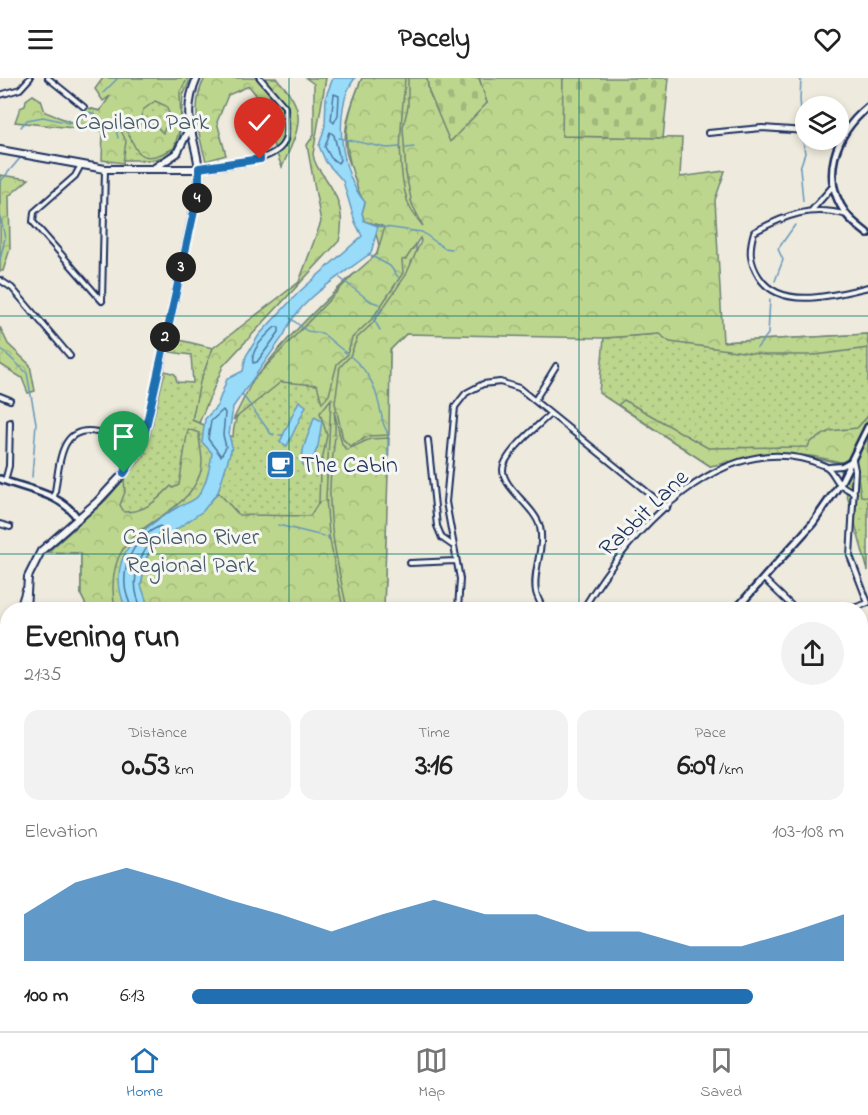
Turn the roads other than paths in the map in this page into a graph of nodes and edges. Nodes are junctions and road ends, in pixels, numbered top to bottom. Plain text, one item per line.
1 (30, 78) edge
2 (48, 78) edge
3 (197, 78) edge
4 (260, 78) edge
5 (0, 95) edge
6 (84, 107) dead end
7 (868, 107) edge
8 (189, 128) junction
9 (849, 129) edge
10 (795, 130) edge
11 (708, 133) dead end
12 (0, 150) edge
13 (836, 150) edge
14 (81, 165) junction
15 (199, 168) junction
16 (105, 169) junction
17 (151, 170) junction
18 (833, 186) junction
19 (812, 210) junction
20 (847, 216) junction
21 (868, 234) edge
22 (0, 280) edge
23 (868, 287) edge
24 (70, 356) dead end
25 (556, 366) dead end
26 (0, 396) edge
27 (10, 400) dead end
28 (535, 400) junction
29 (550, 414) junction
30 (10, 422) dead end
31 (868, 427) edge
32 (98, 432) dead end
33 (428, 440) dead end
34 (853, 460) junction
35 (828, 467) junction
36 (2, 480) edge
37 (840, 484) junction
38 (854, 494) junction
39 (54, 497) junction
40 (667, 508) junction
41 (78, 519) junction
42 (0, 524) edge
43 (10, 526) dead end
44 (452, 545) junction
45 (455, 561) junction
46 (410, 563) dead end
47 (764, 579) junction
48 (24, 602) edge
49 (458, 602) edge
50 (540, 602) edge
51 (587, 602) edge
52 (743, 602) edge
53 (788, 602) edge
54 (868, 602) edge

1 - 5 street
2 - 6 street
3 - 8 main road
4 - 15 street
7 - 9 street
8 - 15 main road
8 - 17 main road
10 - 11 street
12 - 14 main road
13 - 18 street
14 - 16 main road
14 - 16 street
15 - 17 main road
15 - 41 main road
16 - 17 main road
18 - 19 street
18 - 20 street
19 - 20 street
19 - 23 street
20 - 21 street
22 - 24 street
25 - 28 street
26 - 27 street
28 - 29 street
28 - 44 street
29 - 40 street
29 - 50 street
30 - 36 street
31 - 34 street
32 - 39 street
33 - 44 street
34 - 35 street
34 - 37 street
34 - 38 street
35 - 37 street
35 - 40 street, Rabbit Lane
36 - 39 street
37 - 38 street
37 - 47 street
38 - 54 street
39 - 41 street
40 - 51 street, Rabbit Lane
41 - 48 main road
42 - 43 street
44 - 45 street
45 - 46 street
45 - 49 street
47 - 52 street
47 - 53 street

